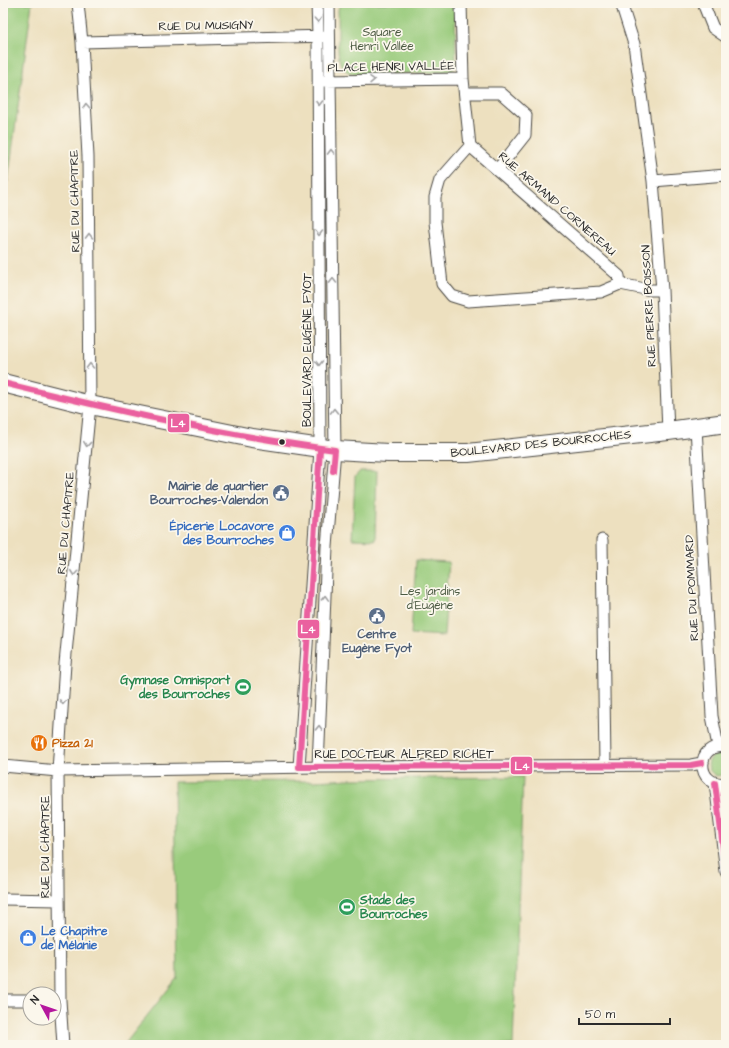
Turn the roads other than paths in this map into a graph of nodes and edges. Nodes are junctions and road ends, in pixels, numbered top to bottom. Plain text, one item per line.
1 (78, 3) edge
2 (317, 3) edge
3 (329, 3) edge
4 (461, 3) edge
5 (622, 3) edge
6 (703, 3) edge
7 (318, 36) junction
8 (330, 36) junction
9 (726, 37) edge
10 (82, 42) junction
11 (463, 79) junction
12 (318, 81) junction
13 (331, 81) junction
14 (464, 93) junction
15 (470, 146) junction
16 (498, 169) junction
17 (726, 175) edge
18 (653, 181) junction
19 (620, 284) junction
20 (662, 290) junction
21 (3, 383) edge
22 (90, 405) junction
23 (726, 423) edge
24 (696, 427) junction
25 (668, 431) junction
26 (327, 450) junction
27 (602, 540) dead end
28 (722, 747) edge
29 (702, 763) junction
30 (605, 765) junction
31 (3, 766) edge
32 (300, 767) junction
33 (318, 767) junction
34 (58, 771) junction
35 (715, 783) junction
36 (726, 783) edge
37 (723, 828) edge
38 (726, 872) edge
39 (3, 899) edge
40 (58, 900) junction
41 (57, 986) edge
42 (3, 1000) edge
43 (22, 1000) edge
44 (60, 1026) edge
45 (63, 1045) edge

1 - 10 street, RUE DU CHAPITRE
2 -> 7 street, BOULEVARD EUGÈNE FYOT
3 - 8 street, BOULEVARD EUGÈNE FYOT
4 - 11 street
5 - 18 street, RUE PIERRE BOISSON
6 - 9 street
7 - 8 street, RUE DU MUSIGNY
7 - 10 street, RUE DU MUSIGNY
7 - 12 street, BOULEVARD EUGÈNE FYOT
8 - 13 street, BOULEVARD EUGÈNE FYOT
22 -> 10 street, RUE DU CHAPITRE
13 -> 11 street, PLACE HENRI VALLÉE
11 - 14 street
12 - 13 street, PLACE HENRI VALLÉE
12 -> 26 street, BOULEVARD EUGÈNE FYOT
26 -> 13 street, BOULEVARD EUGÈNE FYOT
14 - 15 street
14 - 16 street
15 - 16 street, RUE ARMAND CORNEREAU
15 - 19 street
16 - 19 street, RUE ARMAND CORNEREAU
17 - 18 street
18 - 20 street, RUE PIERRE BOISSON
19 - 20 street
20 - 25 street, RUE PIERRE BOISSON
21 - 22 main road, BOULEVARD DES BOURROCHES
22 - 26 main road, BOULEVARD DES BOURROCHES
22 -> 34 street, RUE DU CHAPITRE
23 - 24 main road, BOULEVARD DES BOURROCHES
24 - 25 main road, BOULEVARD DES BOURROCHES
24 - 28 street, RUE DU POMMARD
25 - 26 main road, BOULEVARD DES BOURROCHES
26 - 32 street, BOULEVARD EUGÈNE FYOT
33 -> 26 street, BOULEVARD EUGÈNE FYOT
27 - 30 street
28 - 29 street
29 - 30 street, RUE DOCTEUR ALFRED RICHET
29 - 35 street
30 - 33 street, RUE DOCTEUR ALFRED RICHET
31 - 34 street, RUE DOCTEUR ALFRED RICHET
32 - 33 street, RUE DOCTEUR ALFRED RICHET
32 - 34 street, RUE DOCTEUR ALFRED RICHET
34 - 40 street, RUE DU CHAPITRE
35 - 36 street
35 - 37 street
37 - 38 street
39 - 40 street
40 - 41 street, RUE DU CHAPITRE
42 - 43 street
44 - 45 street, RUE DU CHAPITRE

